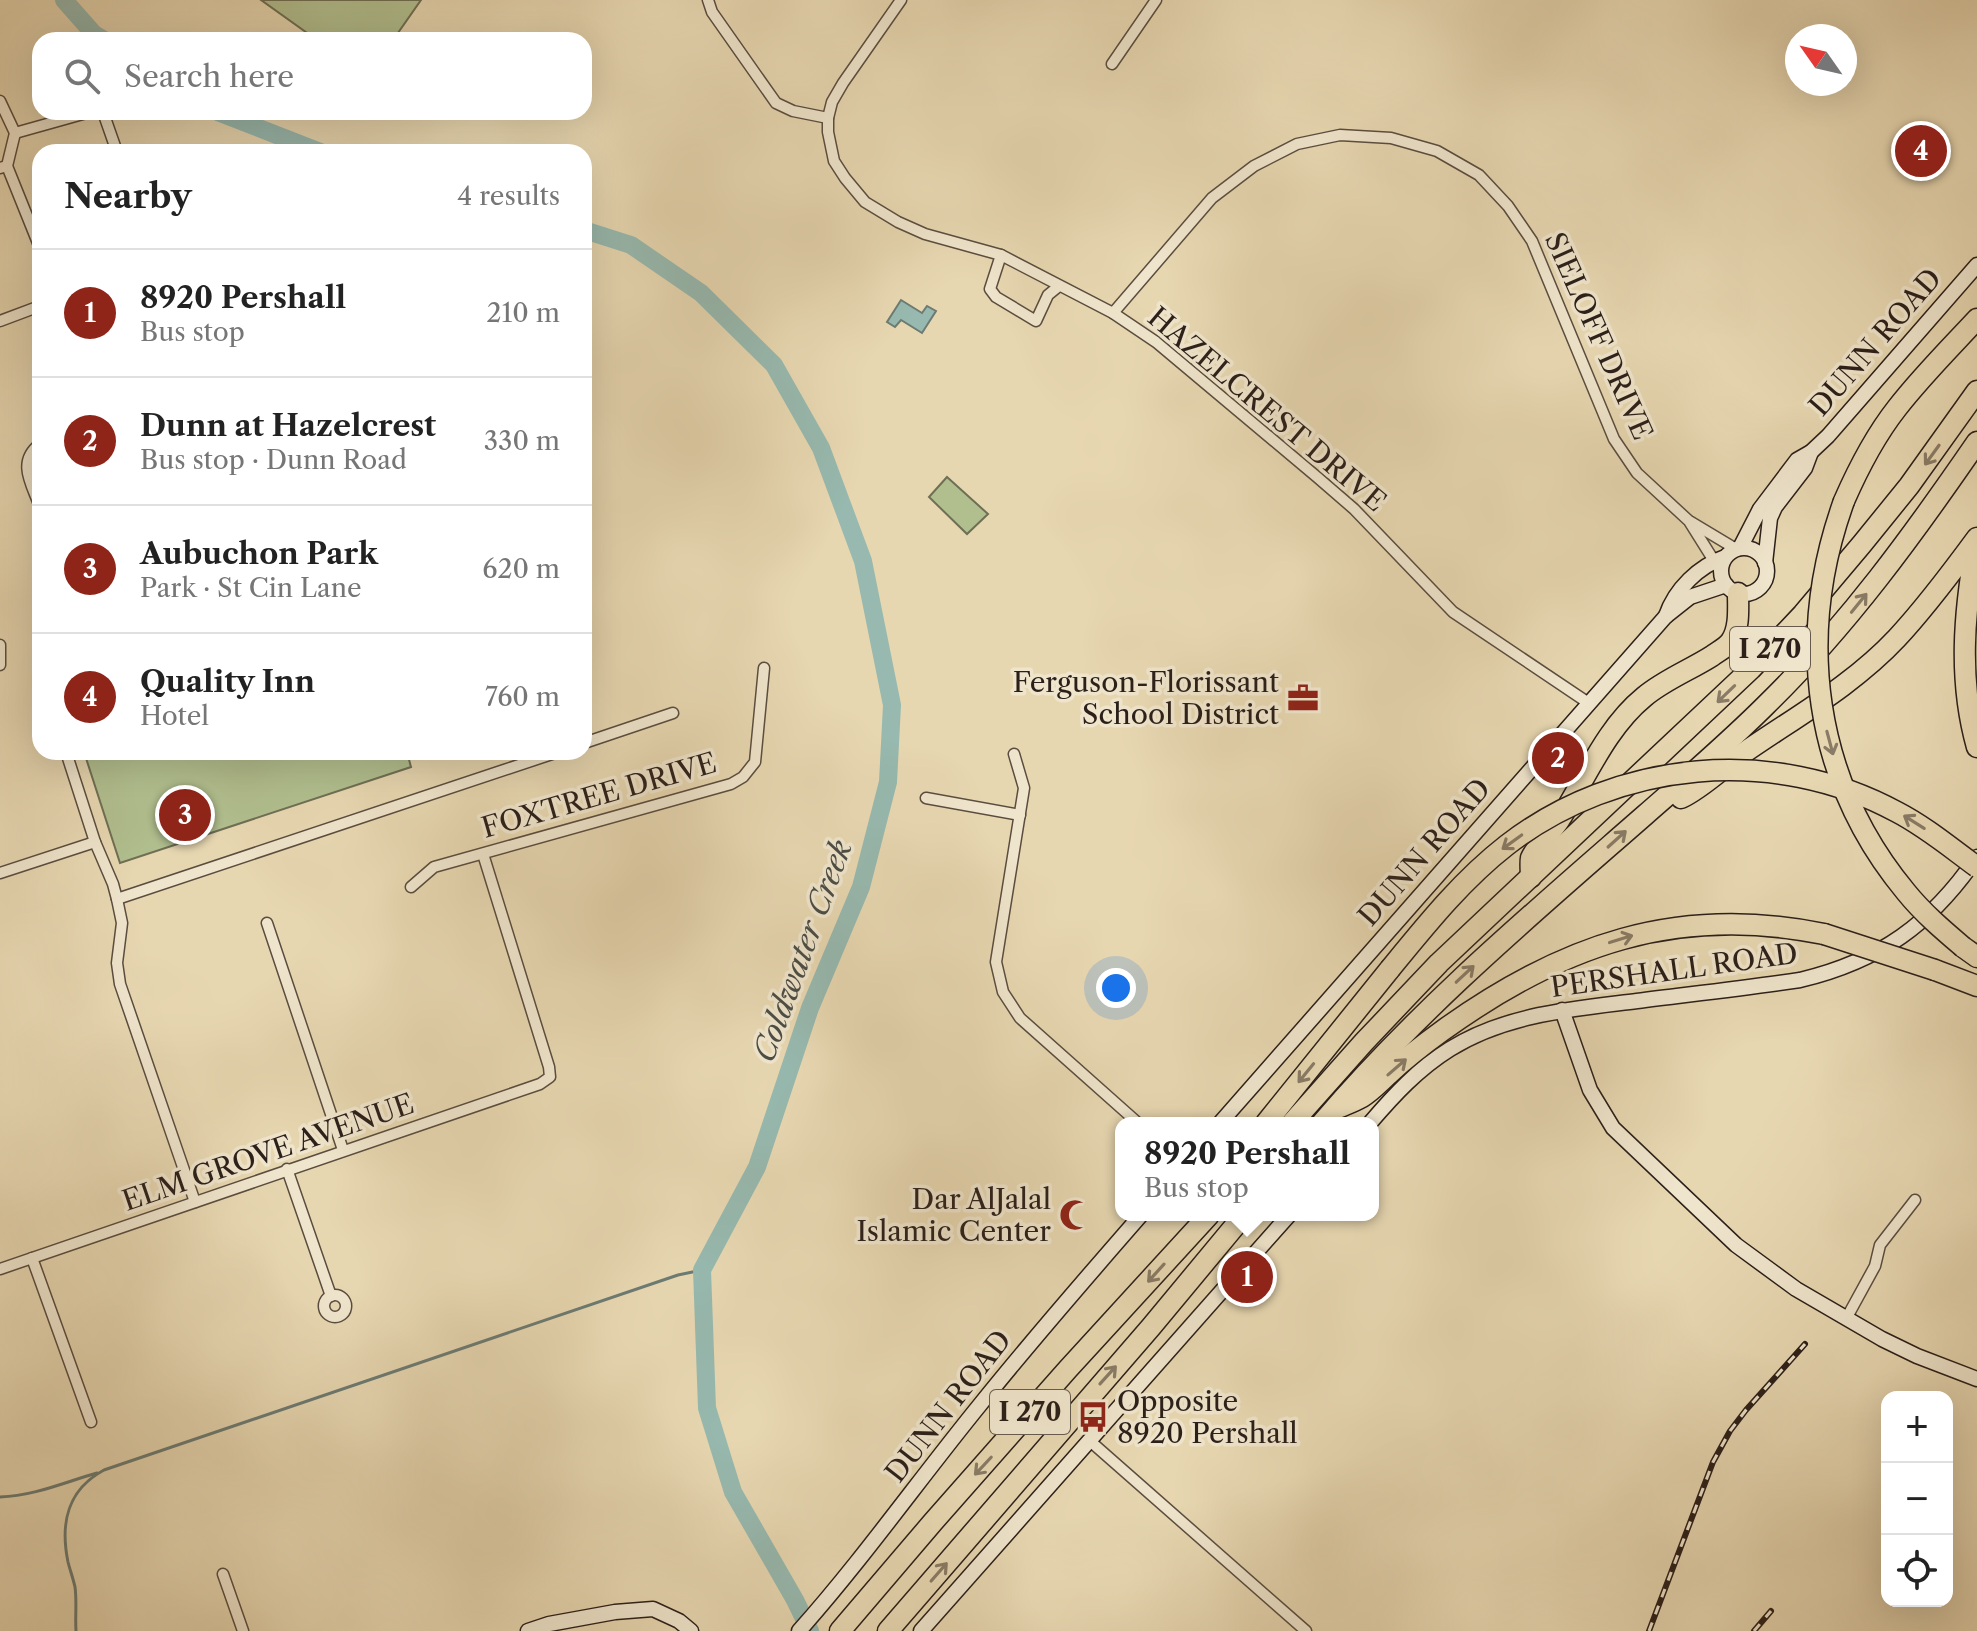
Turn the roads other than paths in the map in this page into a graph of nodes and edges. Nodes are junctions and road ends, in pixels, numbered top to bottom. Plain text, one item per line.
1 (708, 0) edge
2 (901, 0) edge
3 (1156, 0) edge
4 (1112, 64) dead end
5 (0, 101) edge
6 (828, 118) junction
7 (61, 120) edge
8 (106, 120) edge
9 (15, 133) junction
10 (114, 144) edge
11 (4, 167) edge
12 (32, 230) edge
13 (1001, 255) junction
14 (1977, 265) edge
15 (1059, 286) junction
16 (32, 309) edge
17 (1113, 313) junction
18 (1977, 319) edge
19 (0, 321) edge
20 (1977, 391) edge
21 (1977, 442) edge
22 (32, 450) edge
23 (1811, 452) junction
24 (32, 484) edge
25 (1689, 521) junction
26 (1977, 539) edge
27 (1765, 563) junction
28 (1729, 566) junction
29 (1666, 616) junction
30 (0, 645) edge
31 (0, 665) edge
32 (764, 668) dead end
33 (1590, 704) junction
34 (673, 713) dead end
35 (592, 740) edge
36 (1976, 743) edge
37 (1014, 754) dead end
38 (69, 760) edge
39 (534, 760) edge
40 (926, 798) dead end
41 (1020, 815) junction
42 (1644, 815) junction
43 (95, 842) junction
44 (483, 854) junction
45 (1977, 857) edge
46 (1977, 867) edge
47 (0, 873) edge
48 (1531, 877) junction
49 (411, 887) dead end
50 (117, 899) junction
51 (267, 923) dead end
52 (1970, 952) edge
53 (1977, 986) edge
54 (1562, 1010) junction
55 (1131, 1117) edge
56 (1225, 1117) edge
57 (1271, 1117) edge
58 (1297, 1117) edge
59 (1328, 1117) edge
60 (1375, 1117) edge
61 (343, 1150) junction
62 (287, 1169) junction
63 (1915, 1200) dead end
64 (195, 1202) junction
65 (1136, 1221) edge
66 (1204, 1221) edge
67 (1239, 1221) edge
68 (1284, 1221) edge
69 (32, 1258) junction
70 (0, 1269) edge
71 (331, 1296) dead end
72 (1846, 1319) junction
73 (1976, 1376) edge
74 (91, 1422) dead end
75 (1090, 1441) junction
76 (223, 1574) dead end
77 (243, 1631) edge
78 (528, 1631) edge
79 (691, 1631) edge
80 (799, 1631) edge
81 (840, 1631) edge
82 (888, 1631) edge
83 (921, 1631) edge
84 (1306, 1631) edge

1 - 6 street
2 - 6 street
3 - 4 street
5 - 9 street
6 - 13 street, HAZELCREST DRIVE
7 - 9 street
8 - 10 street
9 - 11 street
11 - 12 street
13 - 15 street, HAZELCREST DRIVE
13 - 15 street
14 - 23 street, DUNN ROAD
15 - 17 street, HAZELCREST DRIVE
16 - 19 street
17 - 25 street, SIELOFF DRIVE
17 - 33 street, HAZELCREST DRIVE
18 -> 52 highway, bridge
20 -> 48 highway, I 270
42 -> 21 highway, I 270
22 - 24 street
23 - 27 street, DUNN ROAD
23 - 28 street, DUNN ROAD
25 - 28 street, SIELOFF DRIVE
25 - 28 street, SIELOFF DRIVE
26 - 36 highway
26 - 42 highway
27 - 28 street
27 - 28 street
28 - 29 street, DUNN ROAD
28 - 29 street, DUNN ROAD
28 - 48 highway
29 - 33 street, DUNN ROAD
30 - 31 street
32 - 44 street, FOXTREE DRIVE
33 - 56 street, DUNN ROAD
34 - 35 street
37 - 41 street
38 - 43 street
39 - 50 street
40 - 41 street
41 - 55 street
59 -> 42 highway, I 270
43 - 47 street
43 - 50 street
44 - 49 street, FOXTREE DRIVE
44 - 61 street, ELM GROVE AVENUE
45 - 54 street, PERSHALL ROAD
46 -> 57 highway, bridge
48 - 58 highway, I 270
50 - 64 street
51 - 61 street
59 -> 53 highway, bridge
54 - 60 street, PERSHALL ROAD
54 - 72 street
61 - 62 street, ELM GROVE AVENUE
62 - 64 street, ELM GROVE AVENUE
62 - 71 street
63 - 72 street
64 - 69 street, ELM GROVE AVENUE
65 - 80 street, DUNN ROAD
66 -> 81 highway, I 270
82 -> 67 highway, I 270
68 - 75 street
69 - 70 street, ELM GROVE AVENUE
69 - 74 street
72 - 73 street
75 - 83 street
75 - 84 street
76 - 77 street
78 - 79 street

